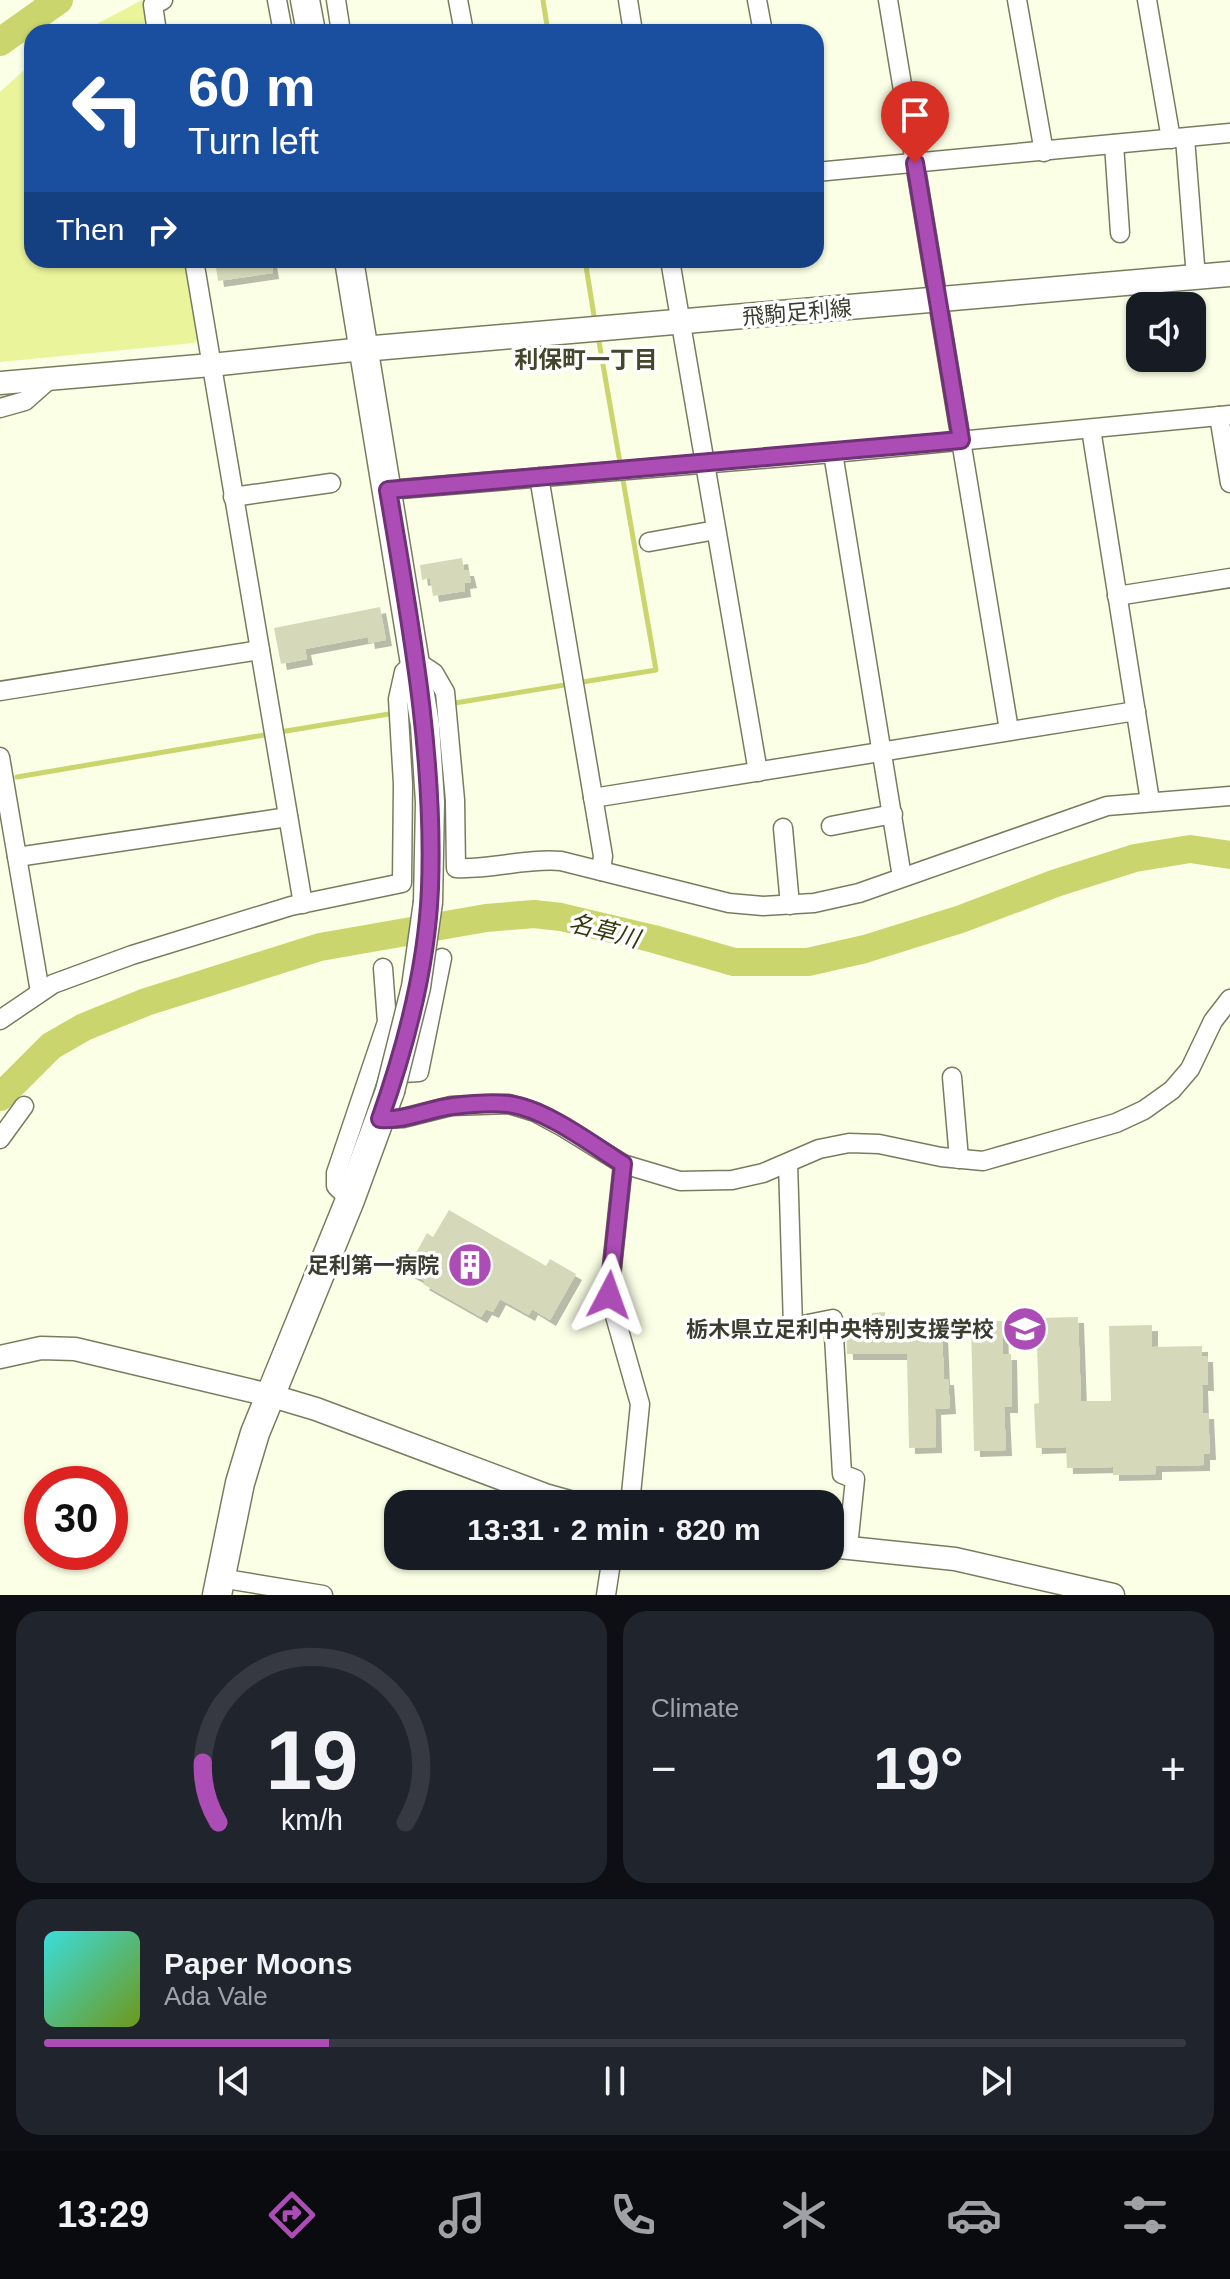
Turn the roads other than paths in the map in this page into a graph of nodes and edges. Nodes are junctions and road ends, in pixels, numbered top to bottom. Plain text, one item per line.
1 (163, 0) edge
2 (277, 0) edge
3 (305, 0) edge
4 (336, 0) edge
5 (458, 0) edge
6 (628, 0) edge
7 (757, 0) edge
8 (888, 0) edge
9 (1017, 0) edge
10 (1147, 0) edge
11 (156, 24) edge
12 (282, 24) edge
13 (310, 24) edge
14 (340, 24) edge
15 (462, 24) edge
16 (632, 24) edge
17 (762, 24) edge
18 (1230, 133) edge
19 (1178, 138) junction
20 (1114, 144) junction
21 (1044, 152) junction
22 (915, 163) junction
23 (824, 171) edge
24 (1120, 233) dead end
25 (195, 268) edge
26 (350, 268) edge
27 (671, 268) edge
28 (1230, 274) edge
29 (1196, 278) junction
30 (936, 300) junction
31 (681, 322) junction
32 (363, 349) junction
33 (211, 365) junction
34 (51, 378) junction
35 (0, 383) edge
36 (0, 408) edge
37 (1225, 416) edge
38 (1091, 429) junction
39 (961, 440) junction
40 (833, 453) junction
41 (705, 462) junction
42 (539, 477) junction
43 (331, 483) dead end
44 (1230, 483) edge
45 (388, 490) junction
46 (233, 497) junction
47 (716, 530) junction
48 (649, 542) dead end
49 (1230, 578) edge
50 (1117, 596) junction
51 (260, 650) junction
52 (416, 661) junction
53 (0, 691) edge
54 (1136, 711) junction
55 (1009, 730) junction
56 (883, 751) junction
57 (0, 757) edge
58 (758, 772) junction
59 (1230, 796) edge
60 (593, 798) junction
61 (1150, 801) junction
62 (893, 814) junction
63 (288, 817) junction
64 (831, 826) dead end
65 (783, 828) dead end
66 (17, 857) junction
67 (601, 871) junction
68 (902, 877) junction
69 (303, 904) junction
70 (790, 905) junction
71 (442, 958) dead end
72 (383, 968) dead end
73 (40, 992) junction
74 (1230, 999) edge
75 (0, 1020) edge
76 (952, 1077) dead end
77 (380, 1084) junction
78 (24, 1106) dead end
79 (380, 1119) junction
80 (1, 1134) edge
81 (959, 1159) junction
82 (788, 1163) junction
83 (623, 1164) junction
84 (350, 1200) junction
85 (0, 1357) edge
86 (269, 1395) junction
87 (532, 1490) edge
88 (631, 1490) edge
89 (844, 1525) edge
90 (844, 1547) edge
91 (610, 1570) edge
92 (218, 1586) edge
93 (1086, 1592) edge
94 (323, 1595) edge
95 (606, 1595) edge
96 (1113, 1595) edge

1 - 11 street
2 - 12 street
3 - 13 main road
4 - 14 street
5 - 15 street
6 - 16 street
7 - 17 street
8 - 22 street
9 - 21 street
10 - 19 street
18 - 19 street
19 - 20 street
19 - 29 street
20 - 21 street
20 - 24 street
21 - 22 street
22 - 23 street
22 - 30 street
25 - 33 street
26 - 32 main road
27 - 31 street
28 - 29 main road, 飛駒足利線
29 - 30 main road, 飛駒足利線
30 - 31 main road, 飛駒足利線
30 - 39 street
31 - 32 main road, 飛駒足利線
31 - 41 street
32 - 33 street
32 - 45 main road
33 - 34 street
33 - 46 street
34 - 35 street
34 - 36 street
37 - 38 street
37 - 44 street
38 - 39 street
38 - 50 street
39 - 40 street
39 - 55 street
40 - 41 street
40 - 56 street
41 - 42 street
41 - 47 street
42 - 45 street
42 - 60 street
43 - 46 street
45 - 52 main road
46 - 51 street
47 - 48 street
47 - 58 street
49 - 50 street
50 - 54 street
51 - 53 street
51 - 63 street
52 - 67 street
52 - 69 street
52 - 77 main road, bridge
54 - 55 street
54 - 61 street
55 - 56 street
56 - 58 street
56 - 62 street
57 - 66 street
58 - 60 street
59 - 61 street
60 - 67 street
61 - 68 street
62 - 64 street
62 - 68 street
63 - 66 street
63 - 69 street
65 - 70 street
66 - 73 street
67 - 70 street
68 - 70 street
69 - 73 street
71 - 77 street
72 - 77 street
73 - 75 street
74 - 81 street
76 - 81 street
77 - 79 main road
77 - 84 street
78 - 80 street
79 - 83 street
79 - 84 main road
81 - 82 street
82 - 83 street
82 - 89 street
83 - 88 street
84 - 86 main road
85 - 86 street
86 - 87 street
86 - 92 main road
90 - 93 street
91 - 95 street
92 - 94 street
93 - 96 street

